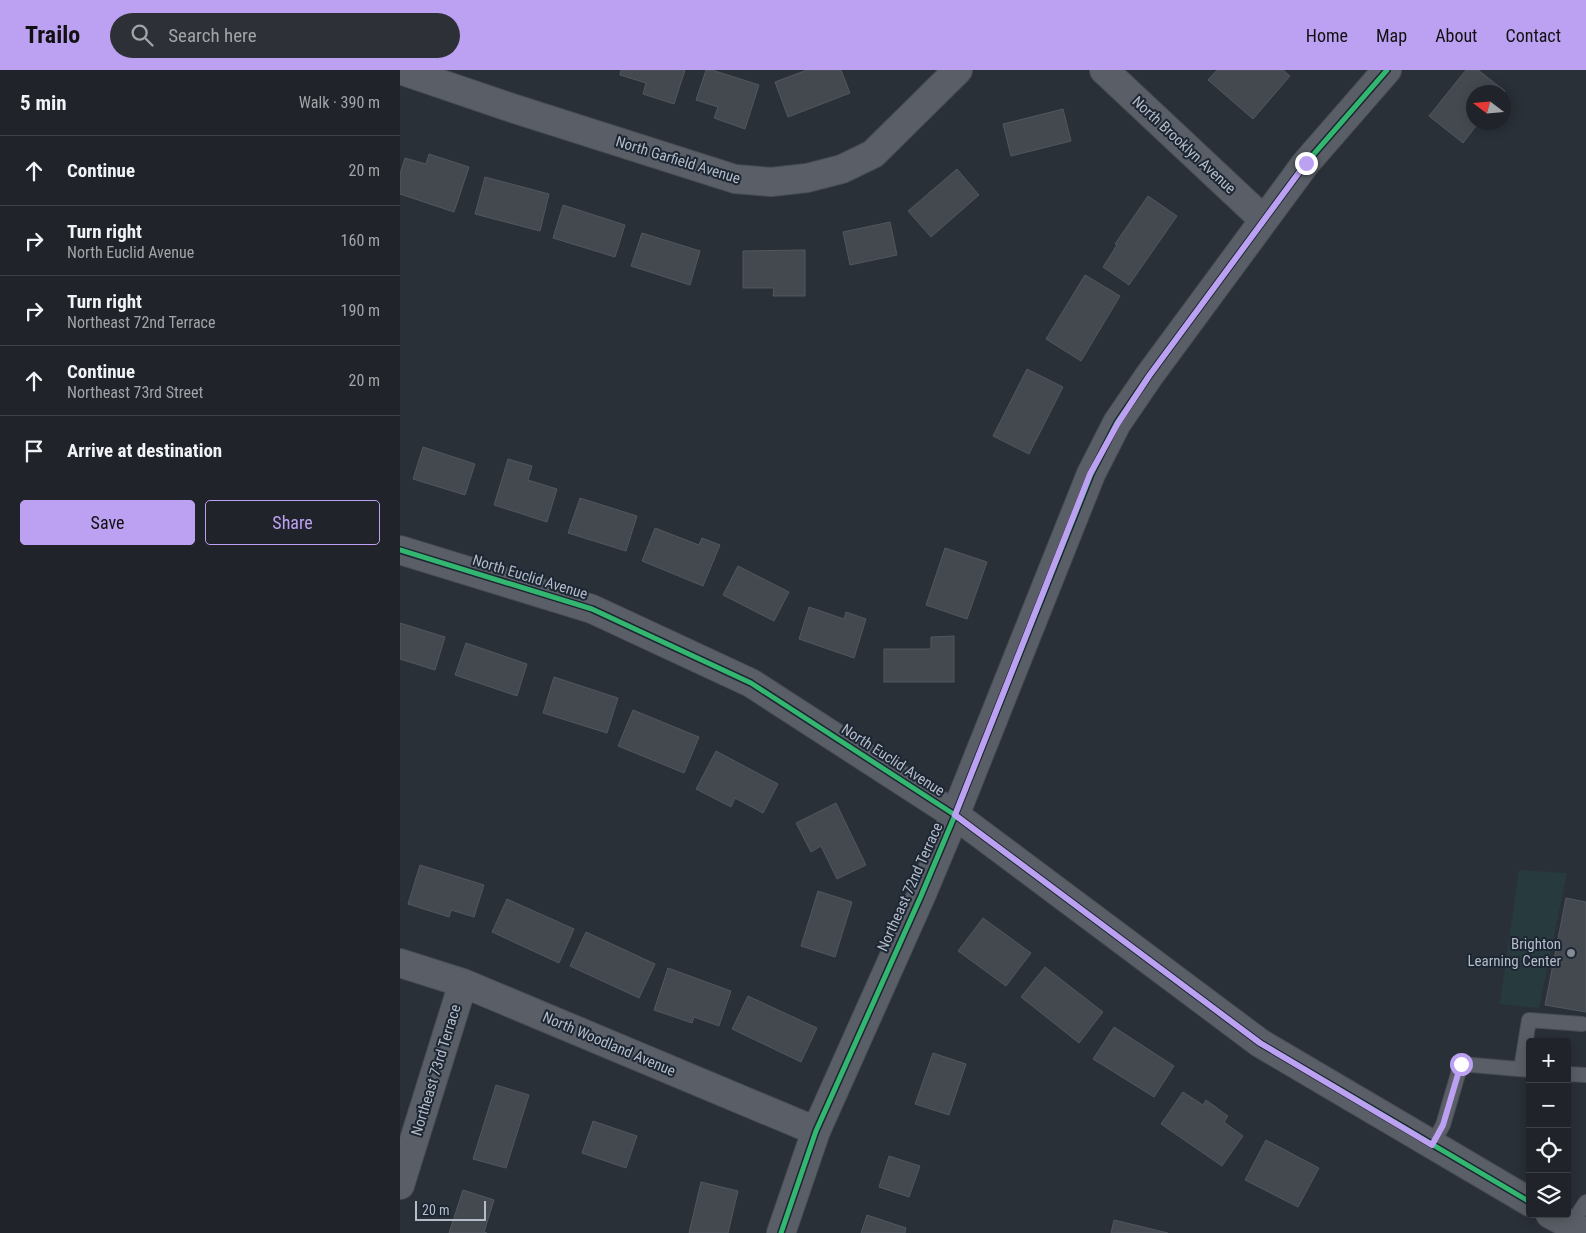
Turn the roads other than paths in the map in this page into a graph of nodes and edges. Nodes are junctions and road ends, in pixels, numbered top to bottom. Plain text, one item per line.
1 (400, 70) edge
2 (958, 70) edge
3 (1104, 70) edge
4 (1387, 70) edge
5 (1264, 220) junction
6 (400, 550) edge
7 (955, 815) junction
8 (400, 963) edge
9 (463, 983) junction
10 (1582, 1024) dead end
11 (1528, 1038) edge
12 (1526, 1070) edge
13 (1571, 1074) edge
14 (1586, 1075) edge
15 (816, 1131) junction
16 (1432, 1145) junction
17 (400, 1186) edge
18 (1526, 1200) edge
19 (1586, 1202) edge
20 (1568, 1224) edge
21 (781, 1233) edge

1 - 2 street, North Garfield Avenue
3 - 5 street, North Brooklyn Avenue
4 - 5 street, Northeast 72nd Terrace
5 - 7 street, Northeast 72nd Terrace
6 - 7 street, North Euclid Avenue
7 - 15 street, Northeast 72nd Terrace
7 - 16 street, North Euclid Avenue
8 - 9 street, North Woodland Avenue
9 - 15 street, North Woodland Avenue
9 - 17 street, Northeast 73rd Terrace
10 - 11 lane
12 - 16 lane
13 - 14 lane
15 - 21 street, Northeast 72nd Terrace
16 - 18 street, North Euclid Avenue
19 - 20 lane

